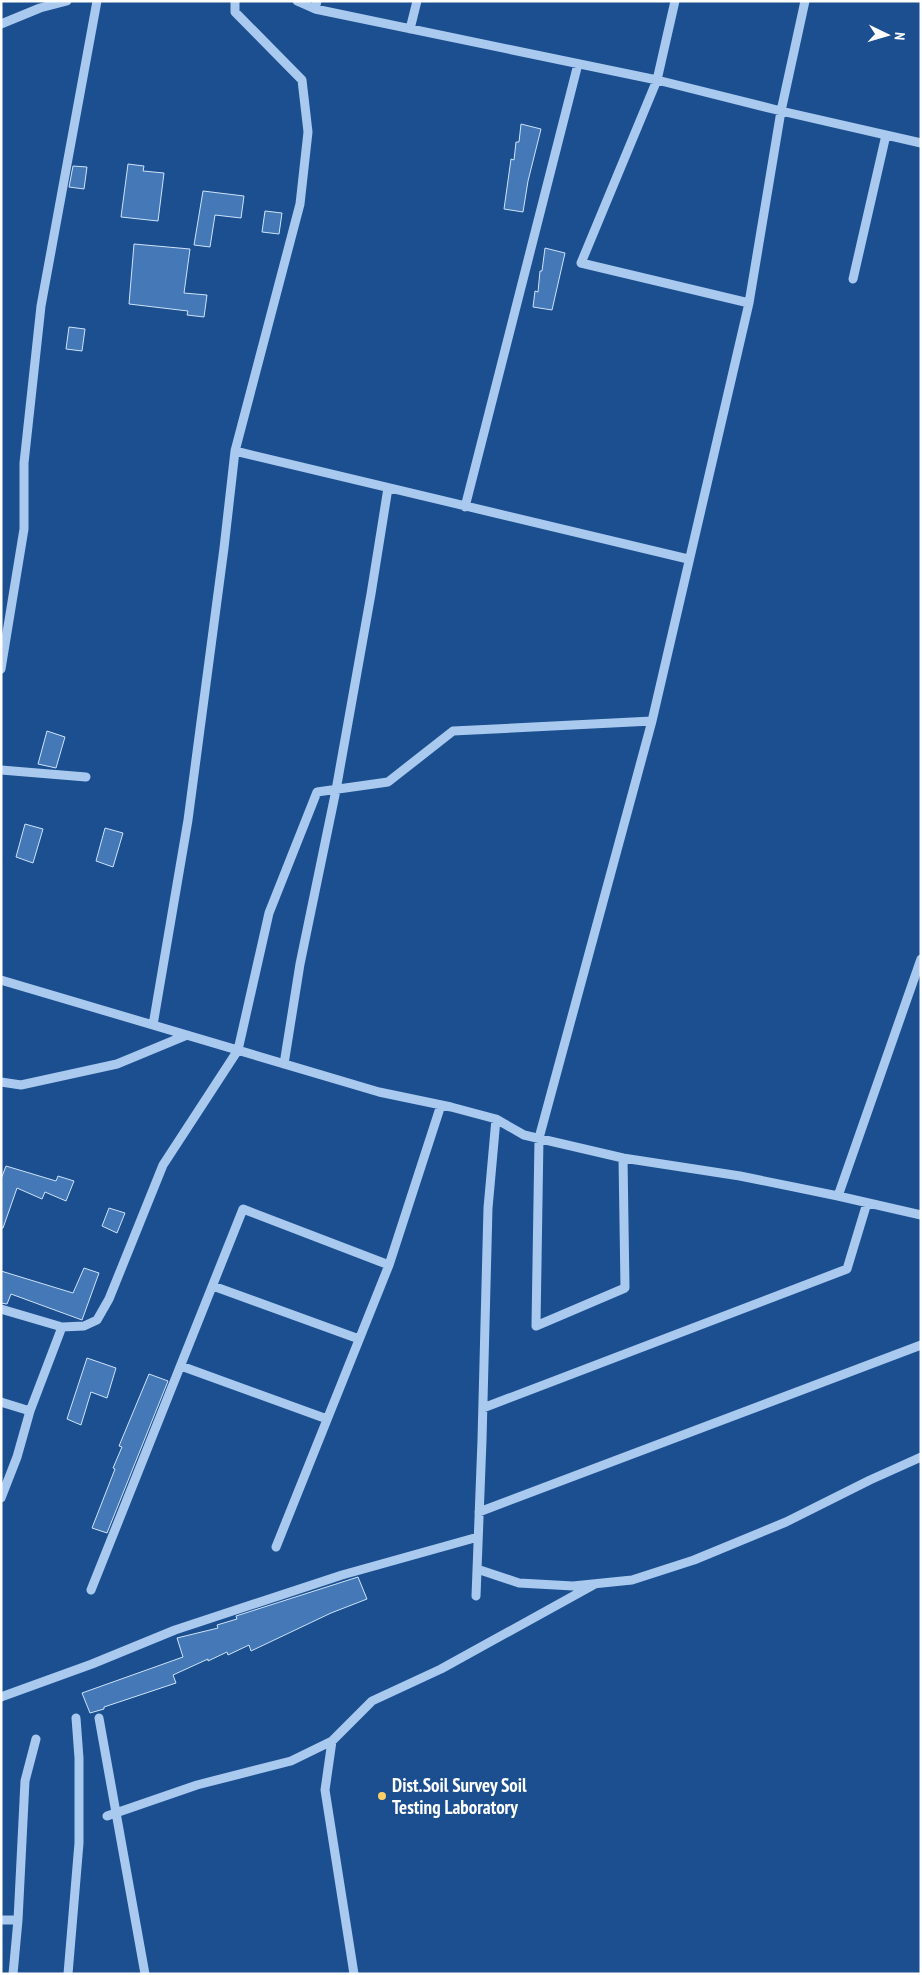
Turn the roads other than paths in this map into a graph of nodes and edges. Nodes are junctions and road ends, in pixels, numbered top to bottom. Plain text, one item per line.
1 (67, 1) edge
2 (97, 1) edge
3 (235, 1) edge
4 (296, 1) edge
5 (417, 1) edge
6 (675, 1) edge
7 (805, 1) edge
8 (316, 5) edge
9 (1, 24) edge
10 (410, 29) junction
11 (578, 64) junction
12 (657, 80) junction
13 (781, 111) junction
14 (886, 135) junction
15 (921, 143) edge
16 (853, 279) dead end
17 (749, 303) junction
18 (235, 451) junction
19 (388, 488) junction
20 (465, 507) junction
21 (688, 560) junction
22 (1, 669) edge
23 (652, 721) junction
24 (1, 770) edge
25 (86, 777) dead end
26 (336, 790) junction
27 (921, 959) edge
28 (1, 980) edge
29 (153, 1025) junction
30 (187, 1035) junction
31 (238, 1050) junction
32 (284, 1064) junction
33 (1, 1082) edge
34 (441, 1105) junction
35 (496, 1119) junction
36 (539, 1138) junction
37 (623, 1158) junction
38 (838, 1196) junction
39 (867, 1203) junction
40 (921, 1216) edge
41 (389, 1265) junction
42 (212, 1286) junction
43 (1, 1309) edge
44 (62, 1327) junction
45 (360, 1339) junction
46 (921, 1345) edge
47 (181, 1366) junction
48 (1, 1402) edge
49 (483, 1408) junction
50 (30, 1411) junction
51 (327, 1419) junction
52 (921, 1457) edge
53 (4, 1484) edge
54 (1, 1498) edge
55 (479, 1512) junction
56 (478, 1537) junction
57 (276, 1547) dead end
58 (477, 1569) junction
59 (595, 1584) junction
60 (91, 1590) dead end
61 (476, 1596) dead end
62 (1, 1697) edge
63 (76, 1718) dead end
64 (99, 1718) dead end
65 (36, 1740) dead end
66 (332, 1741) junction
67 (111, 1815) junction
68 (1, 1920) edge
69 (18, 1920) junction
70 (13, 1974) edge
71 (68, 1974) edge
72 (145, 1974) edge
73 (354, 1974) edge

1 - 9 street
2 - 22 street
3 - 18 street
4 - 8 street
5 - 10 street
6 - 12 street
7 - 13 street
8 - 10 street
10 - 11 street
11 - 12 street
11 - 20 street
12 - 13 street
12 - 17 street
13 - 14 street
13 - 17 street
14 - 15 street
14 - 16 street
17 - 21 street
18 - 19 street
18 - 29 street
19 - 20 street
19 - 26 street
20 - 21 street
21 - 23 street
23 - 26 street
23 - 36 street
24 - 25 street
26 - 31 street
26 - 32 street
27 - 38 street
28 - 29 street
29 - 30 street
30 - 31 street
30 - 33 street
31 - 32 street
31 - 44 street
32 - 34 street
34 - 35 street
34 - 41 street
35 - 36 street
35 - 49 street
36 - 37 street
36 - 37 street
37 - 38 street
38 - 39 street
39 - 40 street
39 - 49 street
41 - 42 street
41 - 45 street
42 - 45 street
42 - 47 street
43 - 44 street
44 - 50 street
45 - 51 street
46 - 55 street
47 - 51 street
47 - 60 street
48 - 50 street
49 - 55 street
50 - 53 street
51 - 57 street
52 - 59 street
53 - 54 street
55 - 56 street
56 - 58 street
56 - 62 street
58 - 59 street
58 - 61 street
59 - 66 street
63 - 71 street
64 - 67 street
65 - 69 street
66 - 67 street
66 - 73 street
67 - 72 street
68 - 69 street
69 - 70 street

